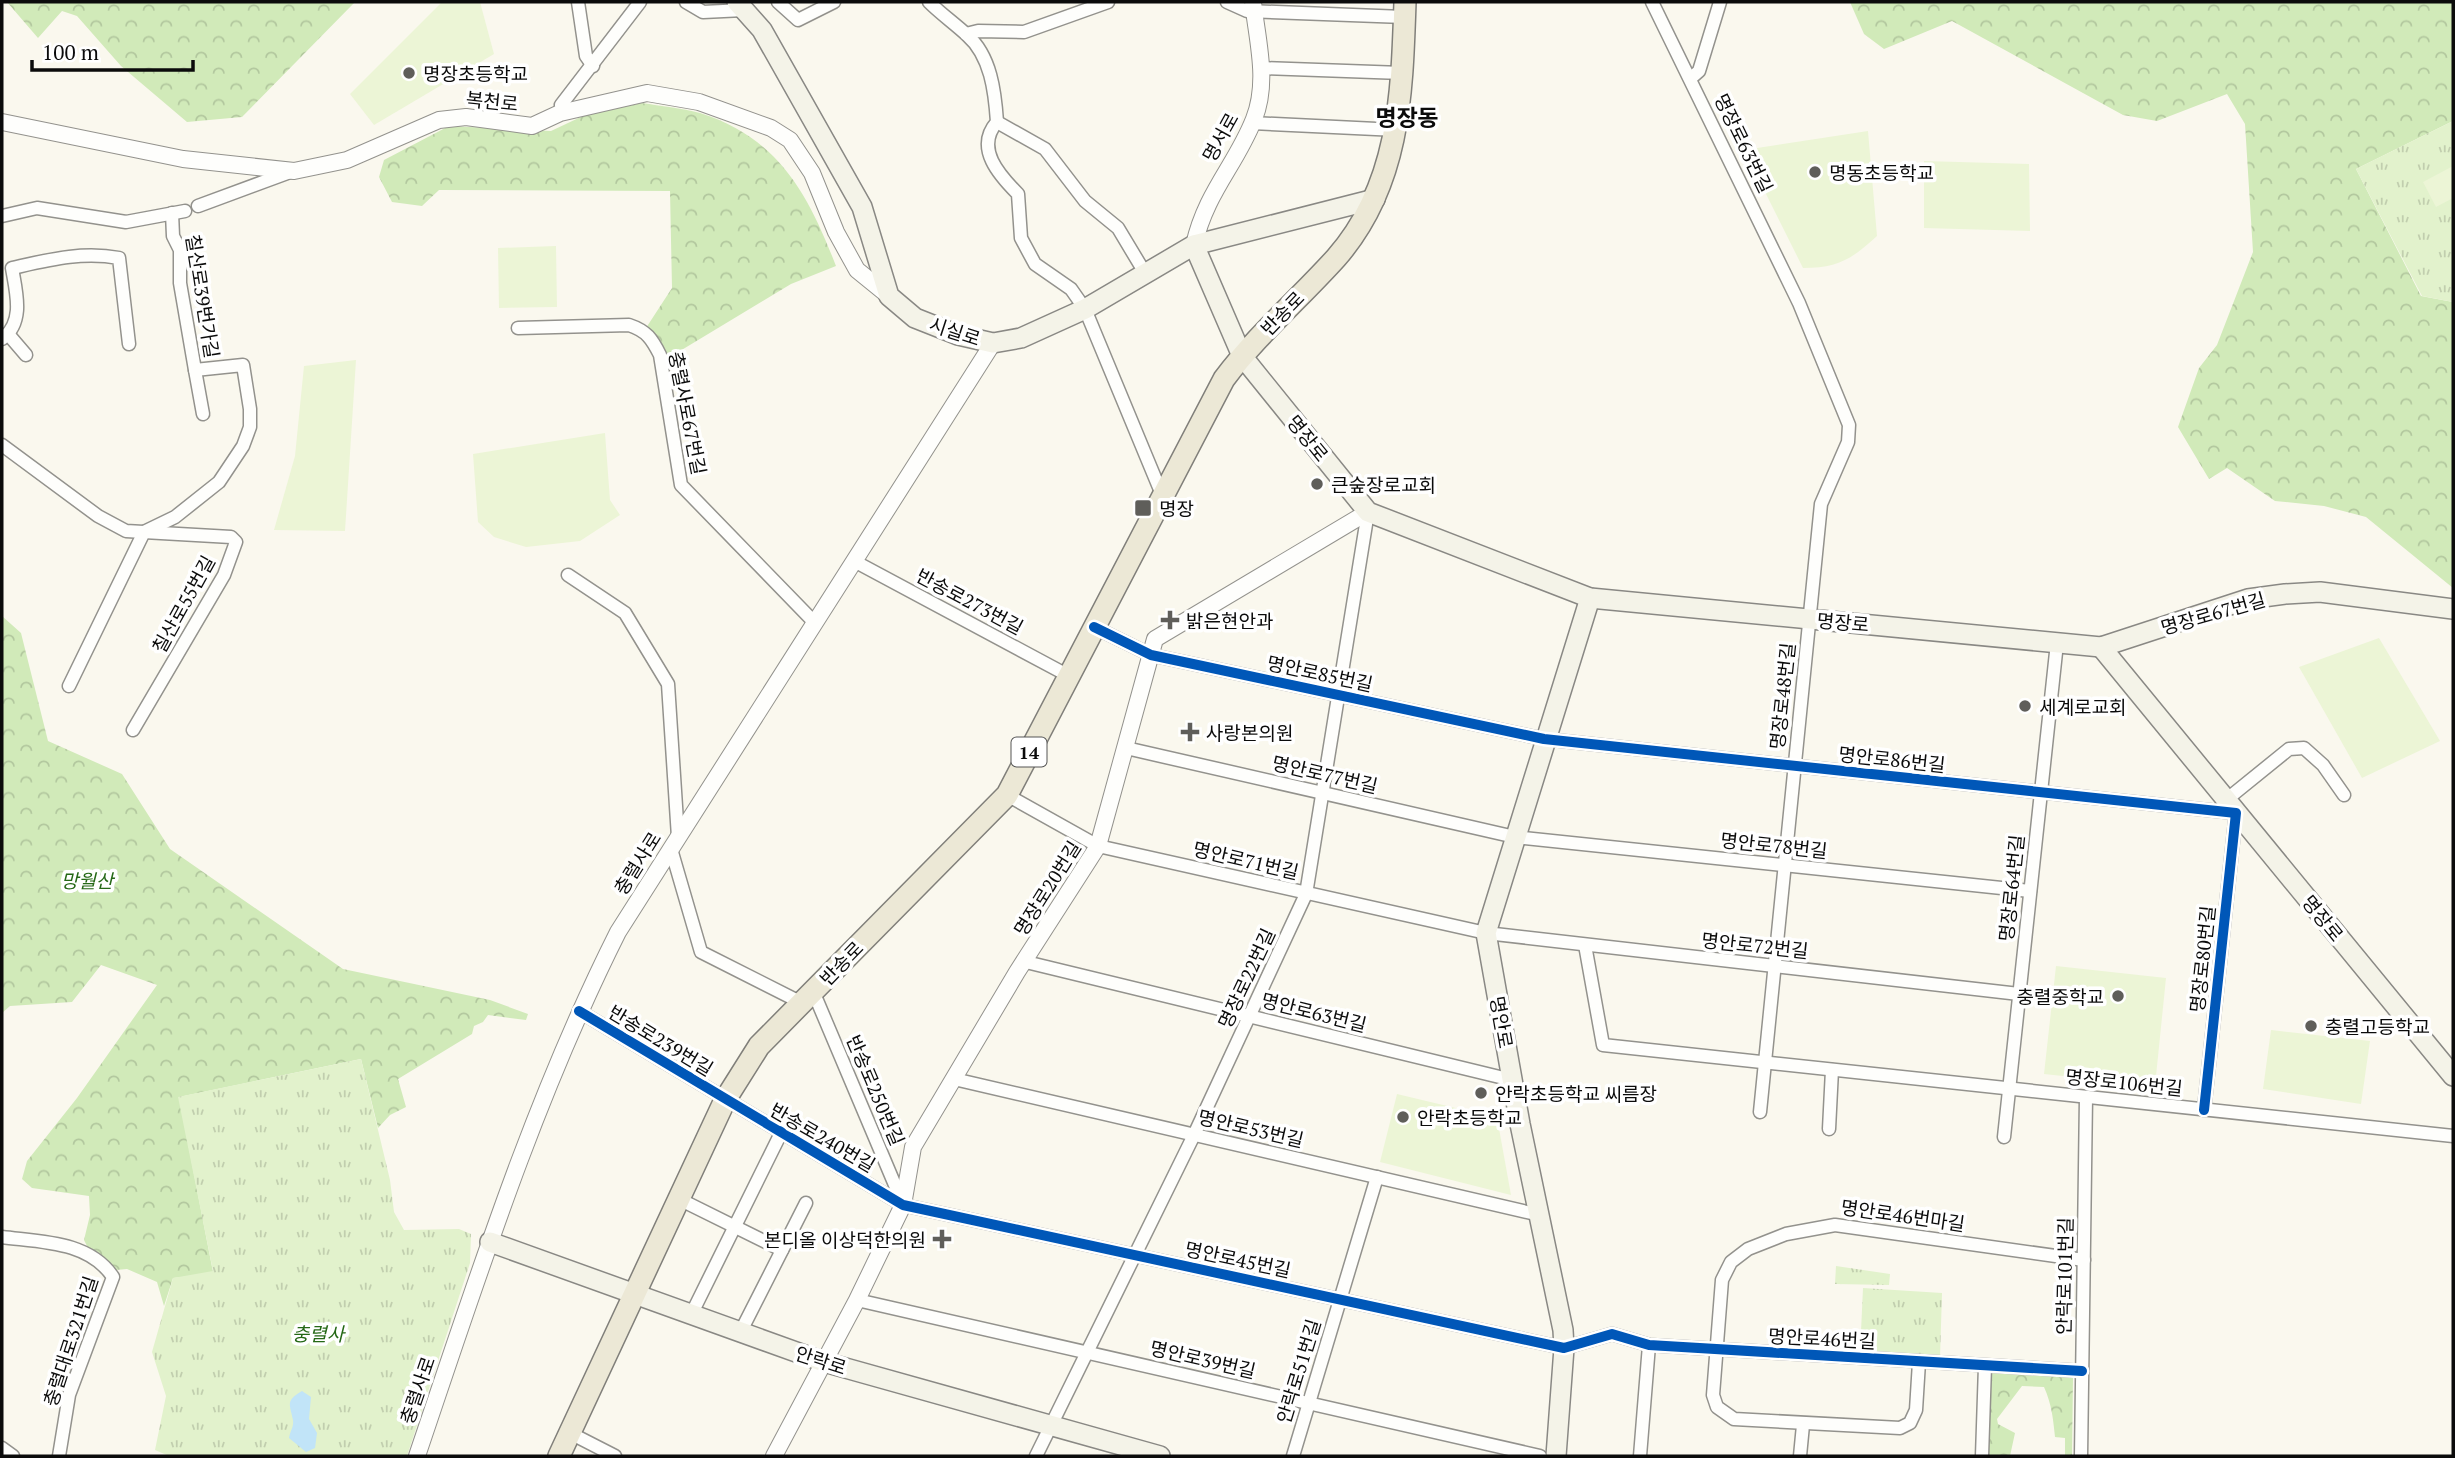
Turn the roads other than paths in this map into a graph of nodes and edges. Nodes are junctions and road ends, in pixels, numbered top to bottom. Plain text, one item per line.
1 (578, 2) edge
2 (640, 2) edge
3 (686, 2) edge
4 (778, 2) edge
5 (834, 2) edge
6 (929, 2) edge
7 (1108, 2) edge
8 (1227, 2) edge
9 (1652, 2) edge
10 (1720, 2) edge
11 (741, 6) edge
12 (1253, 6) edge
13 (1404, 10) edge
14 (966, 34) junction
15 (593, 66) junction
16 (1261, 68) junction
17 (1402, 73) junction
18 (1691, 78) junction
19 (564, 112) junction
20 (2, 122) edge
21 (997, 122) junction
22 (1252, 123) junction
23 (1397, 130) junction
24 (294, 170) junction
25 (1375, 200) junction
26 (185, 210) junction
27 (2, 216) edge
28 (1194, 245) junction
29 (1145, 273) junction
30 (889, 296) junction
31 (1084, 309) junction
32 (518, 328) dead end
33 (5, 337) edge
34 (993, 343) junction
35 (129, 344) dead end
36 (26, 355) dead end
37 (1242, 356) junction
38 (195, 370) junction
39 (203, 414) dead end
40 (2, 445) edge
41 (1163, 497) junction
42 (1368, 512) junction
43 (144, 532) junction
44 (854, 561) junction
45 (568, 575) dead end
46 (1590, 598) junction
47 (2453, 609) edge
48 (1809, 619) junction
49 (815, 623) junction
50 (1094, 627) junction
51 (2057, 643) junction
52 (2101, 647) junction
53 (1151, 655) junction
54 (1069, 676) junction
55 (69, 686) dead end
56 (1340, 696) junction
57 (133, 730) dead end
58 (1544, 739) junction
59 (1126, 748) junction
60 (1795, 766) junction
61 (2040, 792) junction
62 (1323, 793) junction
63 (1007, 795) junction
64 (2344, 795) dead end
65 (2231, 807) junction
66 (1515, 837) junction
67 (674, 843) junction
68 (1098, 846) junction
69 (1784, 865) junction
70 (2030, 891) junction
71 (1306, 894) junction
72 (1486, 933) junction
73 (1586, 945) junction
74 (1026, 961) junction
75 (1774, 966) junction
76 (2019, 994) junction
77 (807, 997) junction
78 (579, 1011) junction
79 (1249, 1016) junction
80 (1765, 1063) junction
81 (1832, 1070) junction
82 (2453, 1076) edge
83 (954, 1079) junction
84 (1512, 1080) junction
85 (2009, 1089) junction
86 (2086, 1097) junction
87 (725, 1100) junction
88 (2204, 1110) junction
89 (1759, 1112) dead end
90 (1829, 1129) dead end
91 (781, 1133) junction
92 (1194, 1135) junction
93 (2453, 1136) edge
94 (2004, 1137) dead end
95 (1377, 1177) junction
96 (679, 1199) junction
97 (806, 1203) dead end
98 (903, 1205) junction
99 (1540, 1215) junction
100 (734, 1227) junction
101 (2, 1237) edge
102 (490, 1242) junction
103 (782, 1250) junction
104 (1133, 1253) junction
105 (2084, 1260) junction
106 (635, 1292) junction
107 (1340, 1299) junction
108 (857, 1300) junction
109 (692, 1313) junction
110 (741, 1331) junction
111 (1649, 1345) junction
112 (1564, 1348) junction
113 (1717, 1349) junction
114 (1086, 1352) junction
115 (824, 1362) junction
116 (1919, 1362) junction
117 (1985, 1366) junction
118 (2082, 1371) junction
119 (1309, 1403) junction
120 (1803, 1425) junction
121 (1050, 1426) junction
122 (570, 1433) junction
123 (2, 1448) edge
124 (13, 1456) edge
125 (59, 1456) edge
126 (417, 1456) edge
127 (559, 1456) edge
128 (615, 1456) edge
129 (774, 1456) edge
130 (1035, 1456) edge
131 (1160, 1456) edge
132 (1293, 1456) edge
133 (1541, 1456) edge
134 (1556, 1456) edge
135 (1640, 1456) edge
136 (1800, 1456) edge
137 (1982, 1456) edge
138 (2081, 1456) edge

1 - 15 street
2 - 15 street
3 - 11 street
4 - 5 street
6 - 14 street
7 - 14 street
8 - 12 street, 반송로
9 - 18 street, 명장로63번길
10 - 18 street
11 - 30 main road
12 - 13 street, 반송로
12 - 16 street, 명서로
13 - 17 main road, 반송로 / 14
14 - 21 street
15 - 19 street
16 - 17 street
16 - 22 street, 명서로
17 - 23 main road, 반송로 / 14
18 - 48 street, 명장로63번길
19 - 24 street, 복천로
19 - 30 street, 복천로
20 - 24 street, 복천로
21 - 29 street
21 - 31 street
22 - 23 street
22 - 28 street, 명서로
23 - 25 main road, 반송로 / 14
24 - 26 street
25 - 28 main road, 시실로
25 - 37 main road, 반송로 / 14
26 - 27 street
26 - 38 street, 칠산로39번가길
28 - 29 main road, 시실로
28 - 37 main road, 명장로
29 - 31 main road, 시실로
30 - 34 main road, 시실로
31 - 34 main road, 시실로
31 - 41 street
32 - 49 street, 충렬사로67번길
33 - 35 street
33 - 36 street
34 - 44 street, 충렬사로
37 - 41 main road, 반송로 / 14
37 - 42 main road, 명장로
38 - 39 street
38 - 43 street, 칠산로39번가길
40 - 43 street, 칠산로55번길
41 - 50 main road, 반송로 / 14
42 - 46 main road, 명장로
42 - 53 street, 명장로20번길
42 - 56 street, 명장로22번길
43 - 55 street
43 - 57 street, 칠산로55번길
44 - 49 street, 충렬사로
44 - 54 street, 반송로273번길
45 - 67 street
46 - 48 main road, 명장로
46 - 58 main road, 명안로
47 - 52 main road, 명장로67번길
48 - 51 main road, 명장로
48 - 60 street, 명장로48번길
49 - 67 street, 충렬사로
50 - 53 street, 명안로85번길
50 - 54 main road, 반송로 / 14
51 - 52 main road, 명장로
51 - 61 street, 명장로64번길
52 - 65 main road, 명장로
53 - 56 street, 명안로85번길
53 - 59 street, 명장로20번길
54 - 63 main road, 반송로 / 14
56 - 58 street, 명안로85번길
56 - 62 street, 명장로22번길
58 - 60 street, 명안로86번길
58 - 66 main road, 명안로
59 - 62 street, 명안로77번길
59 - 68 street, 명장로20번길
60 - 61 street, 명안로86번길
60 - 69 street, 명장로48번길
61 - 65 street, 명안로86번길
61 - 70 street, 명장로64번길
62 - 66 street, 명안로77번길
62 - 71 street, 명장로22번길
63 - 68 street, 명안로71번길
63 - 77 main road, 반송로 / 14
64 - 65 street
65 - 82 main road, 명장로
65 - 88 street, 명장로80번길
66 - 69 street, 명안로78번길
66 - 72 main road, 명안로
67 - 77 street
67 - 78 street, 충렬사로
68 - 71 street, 명안로71번길
68 - 74 street, 명장로20번길
69 - 70 street, 명안로78번길
69 - 75 street, 명장로48번길
70 - 76 street, 명장로64번길
71 - 72 street, 명안로71번길
71 - 79 street, 명장로22번길
72 - 73 street, 명안로72번길
72 - 84 main road, 명안로
73 - 75 street, 명안로72번길
73 - 80 street, 명장로106번길
74 - 79 street, 명안로63번길
74 - 83 street, 명장로20번길
75 - 76 street, 명안로72번길
75 - 80 street, 명장로48번길
76 - 85 street, 명장로64번길
77 - 87 main road, 반송로 / 14
77 - 98 street, 반송로250번길
78 - 87 street, 반송로239번길
78 - 102 street, 충렬사로
79 - 84 street, 명안로63번길
79 - 92 street, 명장로22번길
80 - 81 street, 명장로106번길
80 - 89 street, 명장로48번길
81 - 85 street, 명장로106번길
81 - 90 street
83 - 92 street, 명안로53번길
83 - 98 street, 명장로20번길
84 - 99 main road, 명안로
85 - 86 street, 명장로106번길
85 - 94 street, 명장로64번길
86 - 88 street, 명장로106번길
86 - 105 street, 안락로101번길
87 - 91 street, 반송로240번길
87 - 96 main road, 반송로 / 14
88 - 93 street, 명장로106번길
91 - 98 street, 반송로240번길
91 - 100 street
92 - 95 street, 명안로53번길
92 - 104 street, 명장로22번길
95 - 99 street, 명안로53번길
95 - 107 street, 안락로51번길
96 - 100 street
96 - 106 main road, 반송로 / 14
97 - 103 street
98 - 104 street, 명안로45번길
98 - 108 street, 명장로20번길
99 - 112 main road, 명안로
100 - 103 street
100 - 109 street
101 - 125 street, 충렬대로321번길
102 - 106 main road, 안락로
102 - 126 street, 충렬사로
103 - 110 street
104 - 107 street, 명안로45번길
104 - 114 street, 명장로22번길
105 - 113 street, 명안로46번마길
105 - 118 street, 안락로101번길
106 - 109 main road, 안락로
106 - 122 main road, 반송로 / 14
107 - 112 street, 명안로45번길
107 - 119 street, 안락로51번길
108 - 114 street, 명안로39번길
108 - 115 street, 명장로20번길
109 - 110 main road, 안락로
110 - 115 main road, 안락로
111 - 112 street, 명안로46번길
111 - 113 street, 명안로46번길
111 - 135 street
112 - 134 main road, 명안로
113 - 116 street, 명안로46번길
113 - 120 street, 명안로46번마길
114 - 119 street, 명안로39번길
114 - 121 street, 명장로22번길
115 - 121 main road, 안락로
115 - 129 street, 명장로20번길
116 - 117 street, 명안로46번길
116 - 120 street
117 - 118 street, 명안로46번길
117 - 137 street
118 - 138 street, 안락로101번길
119 - 132 street, 안락로51번길
119 - 133 street, 명안로39번길
120 - 136 street
121 - 130 street, 명장로22번길
121 - 131 main road, 안락로
122 - 127 main road, 반송로 / 14
122 - 128 street
123 - 124 street

